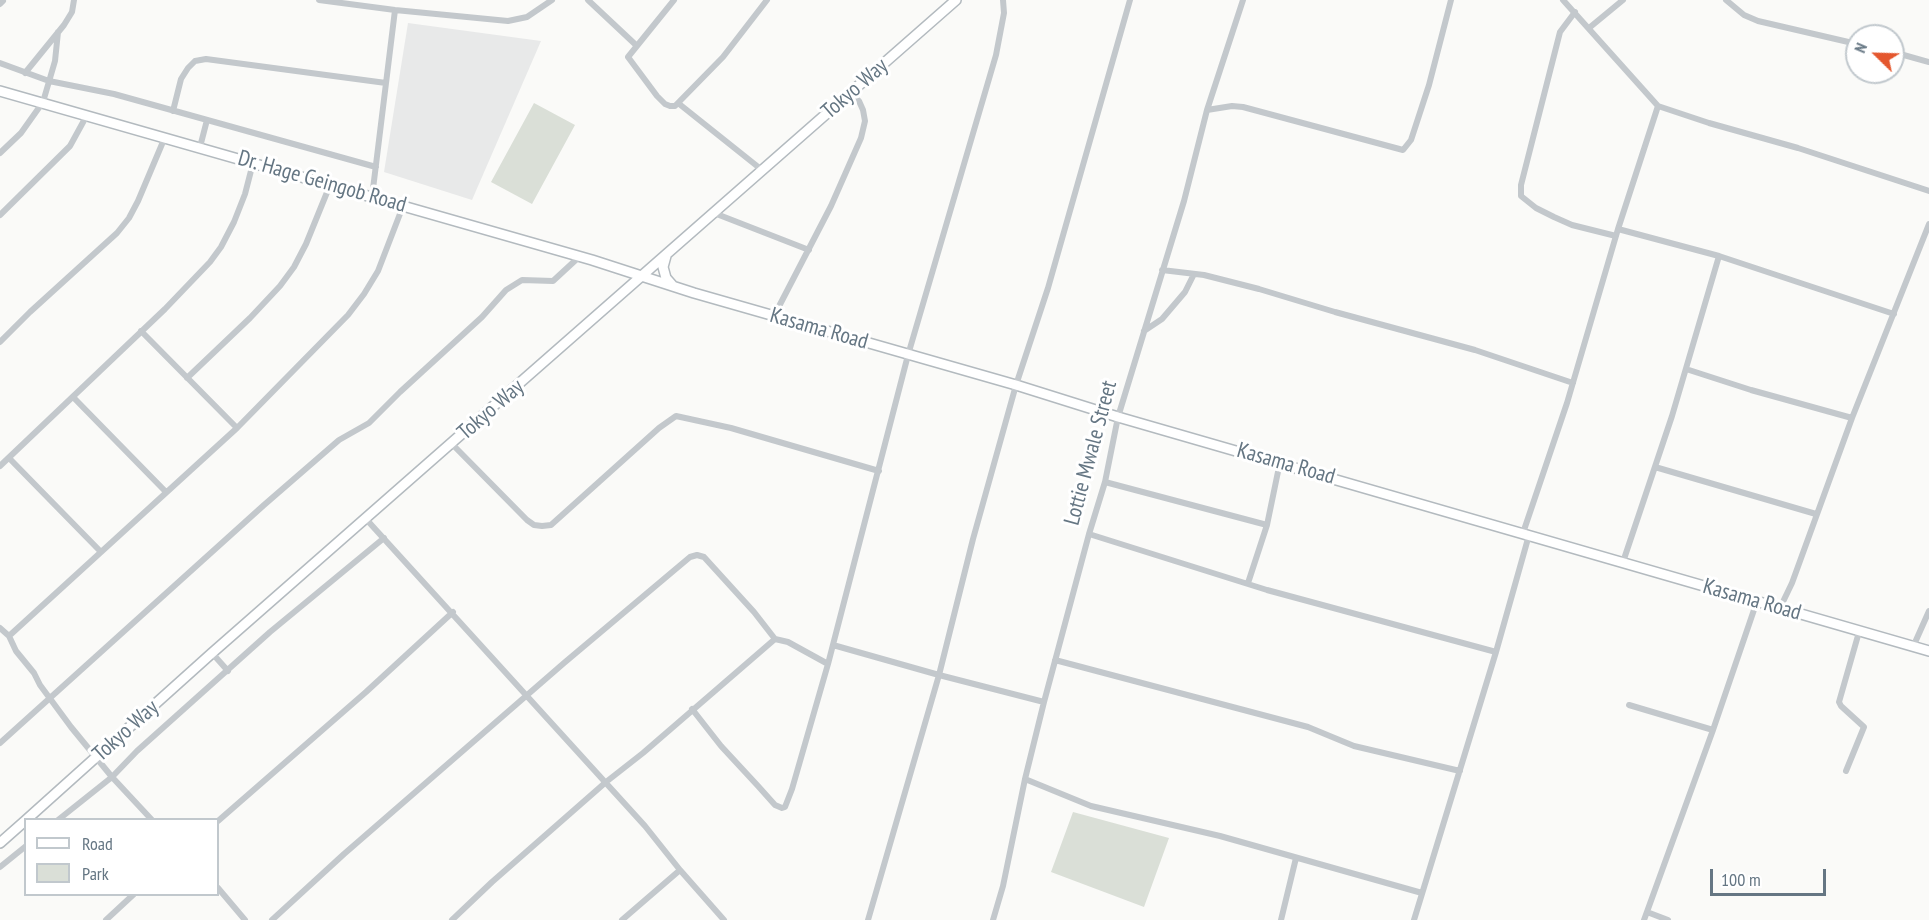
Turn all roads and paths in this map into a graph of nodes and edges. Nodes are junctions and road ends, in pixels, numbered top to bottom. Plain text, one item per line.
1 (74, 0) edge
2 (319, 0) edge
3 (552, 0) edge
4 (588, 0) edge
5 (674, 0) edge
6 (767, 0) edge
7 (956, 0) edge
8 (1003, 0) edge
9 (1130, 0) edge
10 (1243, 0) edge
11 (1451, 0) edge
12 (1563, 0) edge
13 (1623, 0) edge
14 (1726, 0) edge
15 (3, 1) edge
16 (0, 4) edge
17 (395, 10) junction
18 (1575, 12) junction
19 (1589, 27) junction
20 (58, 32) junction
21 (1845, 41) edge
22 (637, 46) junction
23 (1905, 55) edge
24 (1929, 62) edge
25 (0, 63) edge
26 (25, 73) junction
27 (49, 81) junction
28 (386, 84) junction
29 (0, 91) edge
30 (851, 93) junction
31 (43, 102) junction
32 (678, 103) junction
33 (1658, 106) junction
34 (1207, 110) junction
35 (173, 111) junction
36 (87, 115) junction
37 (207, 120) junction
38 (165, 137) junction
39 (200, 147) junction
40 (0, 153) edge
41 (253, 163) junction
42 (376, 167) junction
43 (762, 170) junction
44 (330, 185) junction
45 (1929, 191) edge
46 (372, 197) junction
47 (403, 206) junction
48 (714, 213) junction
49 (0, 215) edge
50 (1929, 224) edge
51 (1617, 232) junction
52 (809, 250) junction
53 (666, 256) junction
54 (1719, 256) junction
55 (579, 257) junction
56 (620, 269) junction
57 (1162, 270) junction
58 (1194, 274) junction
59 (643, 277) junction
60 (674, 287) junction
61 (620, 296) junction
62 (1894, 314) junction
63 (774, 316) junction
64 (141, 331) junction
65 (1143, 332) junction
66 (0, 342) edge
67 (908, 355) junction
68 (1686, 369) junction
69 (188, 378) junction
70 (1573, 383) junction
71 (1016, 385) junction
72 (73, 397) junction
73 (1118, 417) junction
74 (1852, 418) junction
75 (237, 428) junction
76 (452, 444) junction
77 (9, 458) junction
78 (1280, 462) junction
79 (0, 466) edge
80 (1655, 467) junction
81 (879, 471) junction
82 (1105, 482) junction
83 (166, 492) junction
84 (1816, 514) junction
85 (366, 519) junction
86 (1267, 525) junction
87 (1089, 534) junction
88 (1526, 534) junction
89 (384, 538) junction
90 (101, 552) junction
91 (1623, 562) junction
92 (1248, 584) junction
93 (1757, 601) junction
94 (1780, 608) junction
95 (1929, 611) edge
96 (453, 612) junction
97 (0, 628) edge
98 (1859, 632) junction
99 (9, 636) junction
100 (774, 639) junction
101 (833, 645) junction
102 (1913, 647) junction
103 (1929, 651) edge
104 (1496, 652) junction
105 (212, 653) junction
106 (1055, 660) junction
107 (828, 664) junction
108 (228, 671) junction
109 (939, 675) junction
110 (526, 696) junction
111 (50, 699) junction
112 (1044, 702) junction
113 (1629, 705) dead end
114 (692, 709) junction
115 (1713, 730) junction
116 (0, 743) edge
117 (96, 758) junction
118 (1460, 771) junction
119 (1846, 771) dead end
120 (112, 777) junction
121 (1025, 779) junction
122 (606, 782) junction
123 (28, 818) edge
124 (59, 818) edge
125 (151, 818) edge
126 (219, 820) edge
127 (24, 822) edge
128 (0, 843) edge
129 (24, 848) edge
130 (1296, 858) junction
131 (0, 867) edge
132 (680, 870) junction
133 (219, 889) edge
134 (1422, 893) junction
135 (132, 896) edge
136 (1647, 912) junction
137 (106, 920) edge
138 (245, 920) edge
139 (272, 920) edge
140 (452, 920) edge
141 (622, 920) edge
142 (724, 920) edge
143 (868, 920) edge
144 (993, 920) edge
145 (1281, 920) edge
146 (1414, 920) edge
147 (1644, 920) edge
148 (1668, 920) edge

1 - 20 street
2 - 17 street
3 - 17 street
4 - 22 street
5 - 22 street
6 - 32 street
7 - 30 street, Tokyo Way
8 - 67 street
9 - 71 street
10 - 34 street, Lottie Mwale Street
11 - 34 street
12 - 18 street
13 - 19 street
14 - 21 street
15 - 16 street
17 - 28 street
18 - 19 street
18 - 51 street
19 - 33 street
20 - 26 street
20 - 27 street
22 - 32 street
23 - 24 street
25 - 26 street
26 - 27 street
27 - 31 street
27 - 35 street
28 - 35 street
28 - 42 street
29 - 31 street, Dr. Hage Geingob Road
30 - 43 street, Tokyo Way
30 - 52 street
31 - 36 street, Dr. Hage Geingob Road
31 - 40 street
32 - 43 street
33 - 45 street
33 - 51 street
34 - 57 street, Lottie Mwale Street
35 - 37 street
36 - 38 street, Dr. Hage Geingob Road
36 - 49 street
37 - 39 street
37 - 42 street
38 - 39 street, Dr. Hage Geingob Road
38 - 66 street
39 - 41 street, Dr. Hage Geingob Road
41 - 44 street, Dr. Hage Geingob Road
41 - 64 street
42 - 46 street
43 - 48 street, Tokyo Way
44 - 46 street, Dr. Hage Geingob Road
44 - 69 street
46 - 47 street, Dr. Hage Geingob Road
47 - 55 street, Dr. Hage Geingob Road
47 - 75 street
48 - 52 street
48 - 53 street, Tokyo Way
50 - 62 street
51 - 54 street
51 - 70 street
52 - 63 street
53 - 59 street, Tokyo Way
53 - 60 street
54 - 62 street
54 - 68 street
55 - 56 street, Dr. Hage Geingob Road
55 - 111 street
56 - 59 street, Dr. Hage Geingob Road
56 - 61 street
57 - 58 street
57 - 65 street, Lottie Mwale Street
58 - 65 street
58 - 70 street
59 - 60 street, Kasama Road
59 - 61 street, Tokyo Way
60 - 63 street, Kasama Road
61 - 76 street, Tokyo Way
62 - 74 street
63 - 67 street, Kasama Road
64 - 69 street
64 - 72 street
65 - 73 street, Lottie Mwale Street
67 - 71 street, Kasama Road
67 - 81 street
68 - 74 street
68 - 80 street
69 - 75 street
70 - 88 street
71 - 73 street, Kasama Road
71 - 109 street
72 - 77 street
72 - 83 street
73 - 78 street, Kasama Road
73 - 82 street, Lottie Mwale Street
74 - 84 street
75 - 83 street
76 - 81 street
76 - 85 street, Tokyo Way
77 - 79 street
77 - 90 street
78 - 86 street
78 - 88 street, Kasama Road
80 - 84 street
80 - 91 street
81 - 101 street
82 - 86 street
82 - 87 street, Lottie Mwale Street
83 - 90 street
84 - 94 street
85 - 89 street
85 - 105 street, Tokyo Way
86 - 92 street
87 - 92 street
87 - 106 street, Lottie Mwale Street
88 - 91 street, Kasama Road
88 - 104 street
89 - 96 street
89 - 108 street
90 - 99 street
91 - 93 street, Kasama Road
92 - 104 street
93 - 94 street, Kasama Road
93 - 115 street
94 - 98 street, Kasama Road
95 - 102 street
96 - 110 street
96 - 126 street
97 - 99 street
98 - 102 street, Kasama Road
98 - 119 street
99 - 111 street
100 - 107 street
100 - 110 street
100 - 114 street
101 - 107 street
101 - 109 street
102 - 103 street, Kasama Road
104 - 118 street
105 - 108 street
105 - 117 street, Tokyo Way
106 - 112 street, Lottie Mwale Street
106 - 118 street
107 - 114 street
108 - 120 street
109 - 112 street
109 - 143 street
110 - 122 street
110 - 139 street
111 - 116 street
111 - 117 street
112 - 121 street, Lottie Mwale Street
113 - 115 street
114 - 122 street
115 - 136 street
117 - 120 street
117 - 123 street, Tokyo Way
118 - 134 street
120 - 124 street
120 - 125 street
121 - 130 street
121 - 144 street, Lottie Mwale Street
122 - 132 street
122 - 140 street
127 - 128 street, Tokyo Way
129 - 131 street
130 - 134 street
130 - 145 street
132 - 141 street
132 - 142 street
133 - 138 street
134 - 146 street
135 - 137 street
136 - 147 street
136 - 148 street

